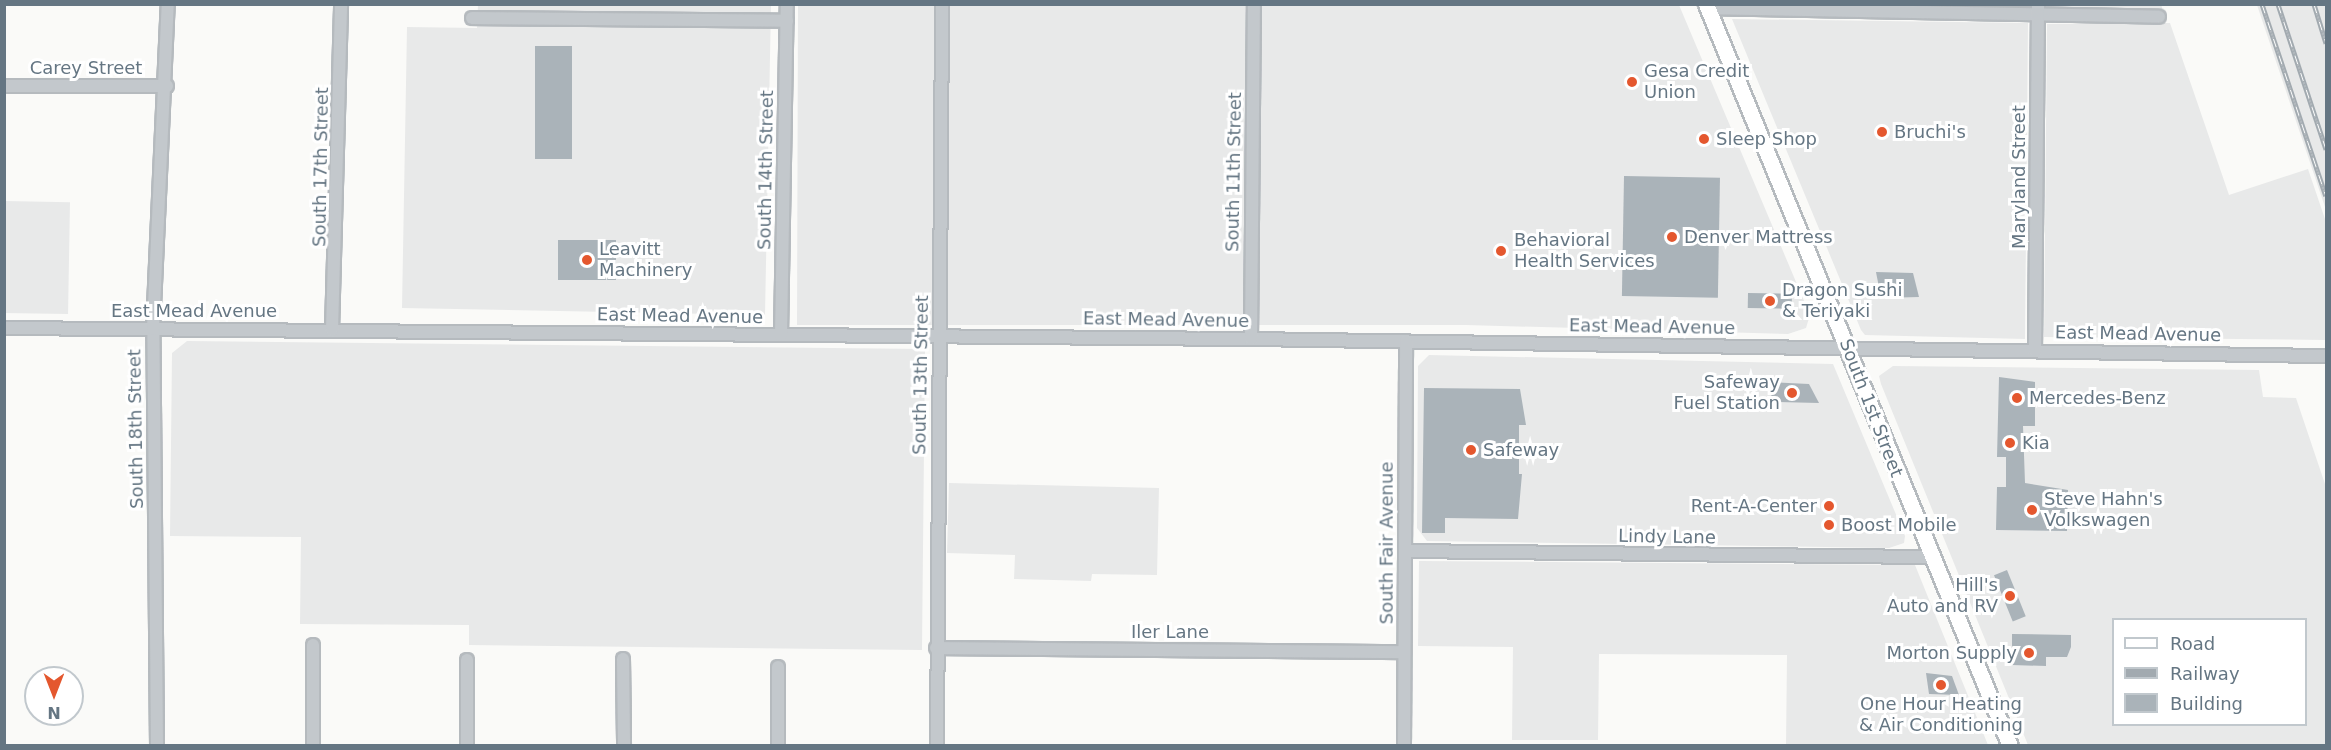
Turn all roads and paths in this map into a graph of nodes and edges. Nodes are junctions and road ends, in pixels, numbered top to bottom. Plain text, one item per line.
1 (168, 4) edge
2 (341, 4) edge
3 (787, 4) edge
4 (942, 4) edge
5 (1254, 4) edge
6 (1706, 6) edge
7 (2038, 10) edge
8 (2158, 17) dead end
9 (472, 18) dead end
10 (787, 21) junction
11 (4, 86) edge
12 (167, 86) junction
13 (4, 328) edge
14 (153, 329) junction
15 (332, 330) junction
16 (781, 335) junction
17 (937, 336) junction
18 (1251, 339) junction
19 (1406, 342) junction
20 (1848, 348) junction
21 (2036, 351) junction
22 (2326, 356) edge
23 (1405, 551) junction
24 (1929, 557) junction
25 (313, 645) dead end
26 (936, 648) junction
27 (1404, 652) junction
28 (623, 659) dead end
29 (467, 660) dead end
30 (778, 667) dead end
31 (157, 746) edge
32 (313, 746) edge
33 (467, 746) edge
34 (624, 746) edge
35 (778, 746) edge
36 (937, 746) edge
37 (1404, 746) edge
38 (2010, 746) edge

1 - 12 street, South 18th Street
2 - 15 street, South 17th Street
3 - 10 street, South 14th Street
4 - 17 street, South 13th Street
5 - 18 street, South 11th Street
6 - 7 street
6 - 20 main road, South 1st Street
7 - 8 street
7 - 21 street, Maryland Street
9 - 10 street
10 - 16 street, South 14th Street
11 - 12 street, Carey Street
12 - 14 street, South 18th Street
13 - 14 street, East Mead Avenue
14 - 15 street, East Mead Avenue
14 - 31 street, South 18th Street
15 - 16 street, East Mead Avenue
16 - 17 street, East Mead Avenue
17 - 18 street, East Mead Avenue
17 - 26 street, South 13th Street
18 - 19 street, East Mead Avenue
19 - 20 street, East Mead Avenue
19 - 23 street, South Fair Avenue
20 - 21 street, East Mead Avenue
20 - 24 main road, South 1st Street
21 - 22 street, East Mead Avenue
23 - 24 street, Lindy Lane
23 - 27 street, South Fair Avenue
24 - 38 main road, South 1st Street
25 - 32 street
26 - 27 street, Iler Lane
26 - 36 street, South 13th Street
27 - 37 street, South Fair Avenue
28 - 34 street
29 - 33 street
30 - 35 street

